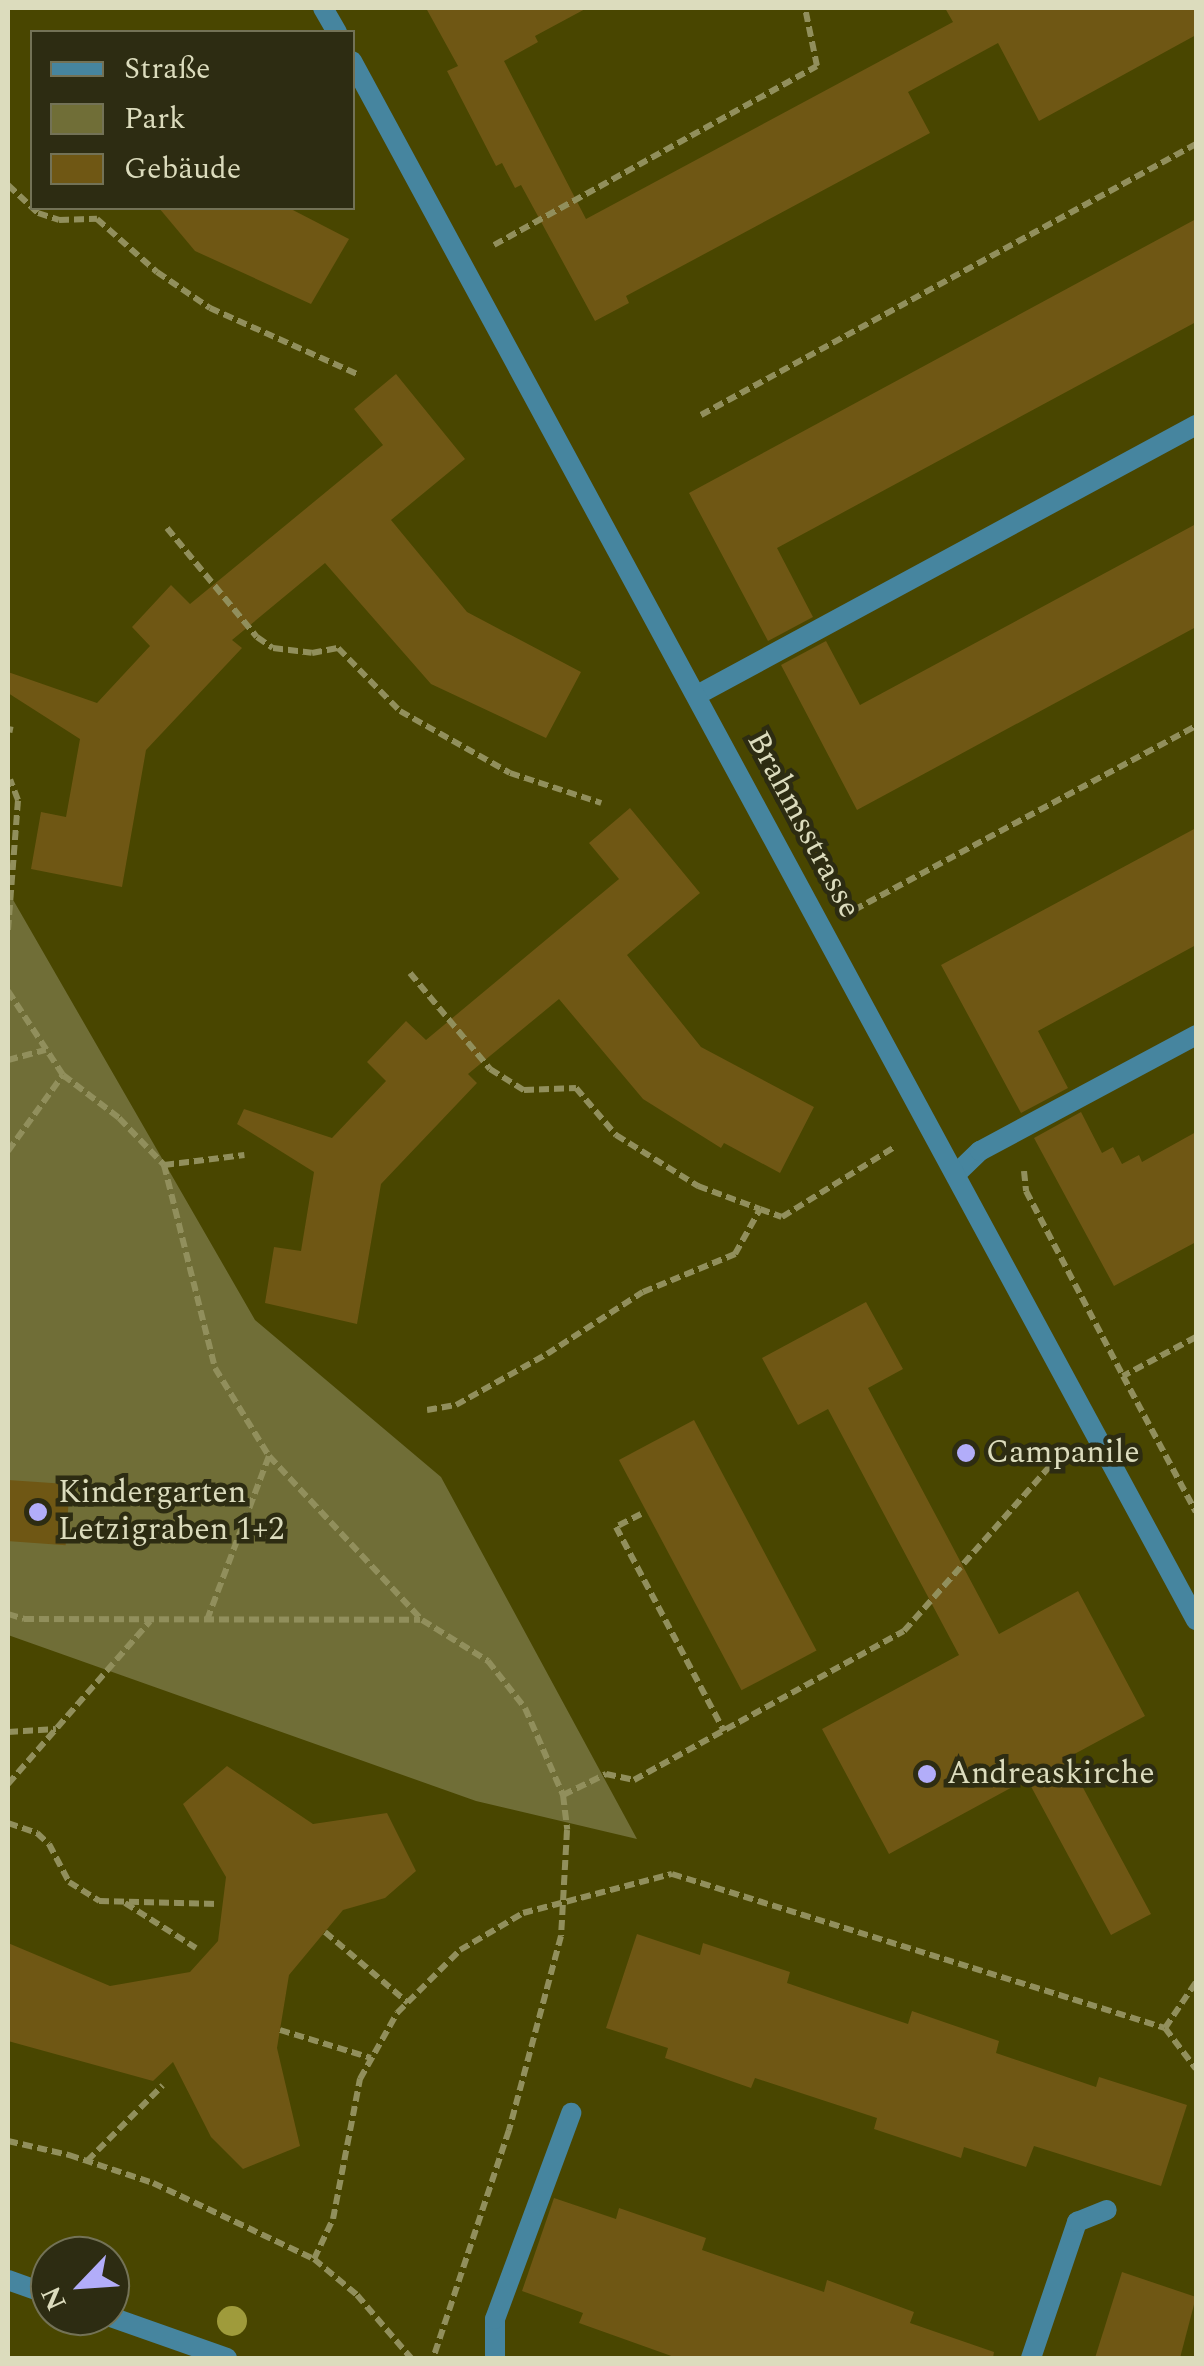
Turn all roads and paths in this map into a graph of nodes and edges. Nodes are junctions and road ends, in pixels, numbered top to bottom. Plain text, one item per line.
1 (323, 8) edge
2 (805, 8) edge
3 (336, 30) edge
4 (355, 66) edge
5 (1196, 144) edge
6 (8, 185) edge
7 (30, 203) edge
8 (39, 210) edge
9 (494, 245) dead end
10 (360, 374) dead end
11 (701, 415) dead end
12 (1196, 425) edge
13 (167, 528) dead end
14 (699, 694) junction
15 (1196, 726) edge
16 (10, 779) edge
17 (601, 803) dead end
18 (852, 911) dead end
19 (8, 930) edge
20 (410, 973) dead end
21 (8, 991) edge
22 (1196, 1035) edge
23 (46, 1050) junction
24 (8, 1060) edge
25 (63, 1075) junction
26 (1020, 1130) junction
27 (901, 1143) dead end
28 (8, 1151) edge
29 (244, 1155) dead end
30 (164, 1166) junction
31 (957, 1173) junction
32 (760, 1209) junction
33 (1196, 1337) edge
34 (1123, 1376) junction
35 (427, 1410) dead end
36 (269, 1456) junction
37 (1052, 1464) dead end
38 (1196, 1512) edge
39 (641, 1514) dead end
40 (8, 1614) edge
41 (150, 1620) junction
42 (207, 1620) junction
43 (422, 1620) junction
44 (1196, 1620) edge
45 (57, 1729) junction
46 (724, 1731) junction
47 (8, 1732) edge
48 (8, 1784) edge
49 (563, 1794) junction
50 (8, 1823) edge
51 (124, 1902) junction
52 (218, 1904) dead end
53 (566, 1904) junction
54 (325, 1932) dead end
55 (196, 1948) dead end
56 (1196, 1982) edge
57 (408, 2003) junction
58 (1165, 2028) junction
59 (280, 2030) dead end
60 (372, 2058) junction
61 (1196, 2069) edge
62 (163, 2085) dead end
63 (571, 2113) dead end
64 (8, 2142) edge
65 (87, 2161) junction
66 (1107, 2210) dead end
67 (314, 2259) junction
68 (130, 2324) edge
69 (228, 2358) edge
70 (412, 2358) edge
71 (433, 2358) edge
72 (495, 2358) edge
73 (1031, 2358) edge

1 - 3 street
2 - 9 path
4 - 14 street, Brahmsstrasse
5 - 11 path
6 - 7 path
8 - 10 path
12 - 14 street
13 - 17 path
14 - 31 street, Brahmsstrasse
15 - 18 path
16 - 19 path
20 - 32 path
21 - 23 path
22 - 26 street
23 - 24 path
23 - 25 path
25 - 28 path
25 - 30 path
26 - 31 street
26 - 34 path
27 - 32 path
29 - 30 path
30 - 36 path
31 - 44 street, Brahmsstrasse
32 - 35 path
33 - 34 path
34 - 38 path
36 - 42 path
36 - 43 path
37 - 46 path
39 - 46 path
40 - 41 path
41 - 42 path
41 - 45 path
42 - 43 path
43 - 49 path
45 - 47 path
45 - 48 path
46 - 49 path
49 - 53 path
50 - 51 path
51 - 52 path
51 - 55 path
53 - 57 path
53 - 58 path
53 - 71 path
54 - 57 path
56 - 58 path
57 - 60 path
58 - 61 path
59 - 60 path
60 - 67 path
62 - 65 path
63 - 72 street
64 - 65 path
65 - 67 path
66 - 73 street
67 - 70 path
68 - 69 street

